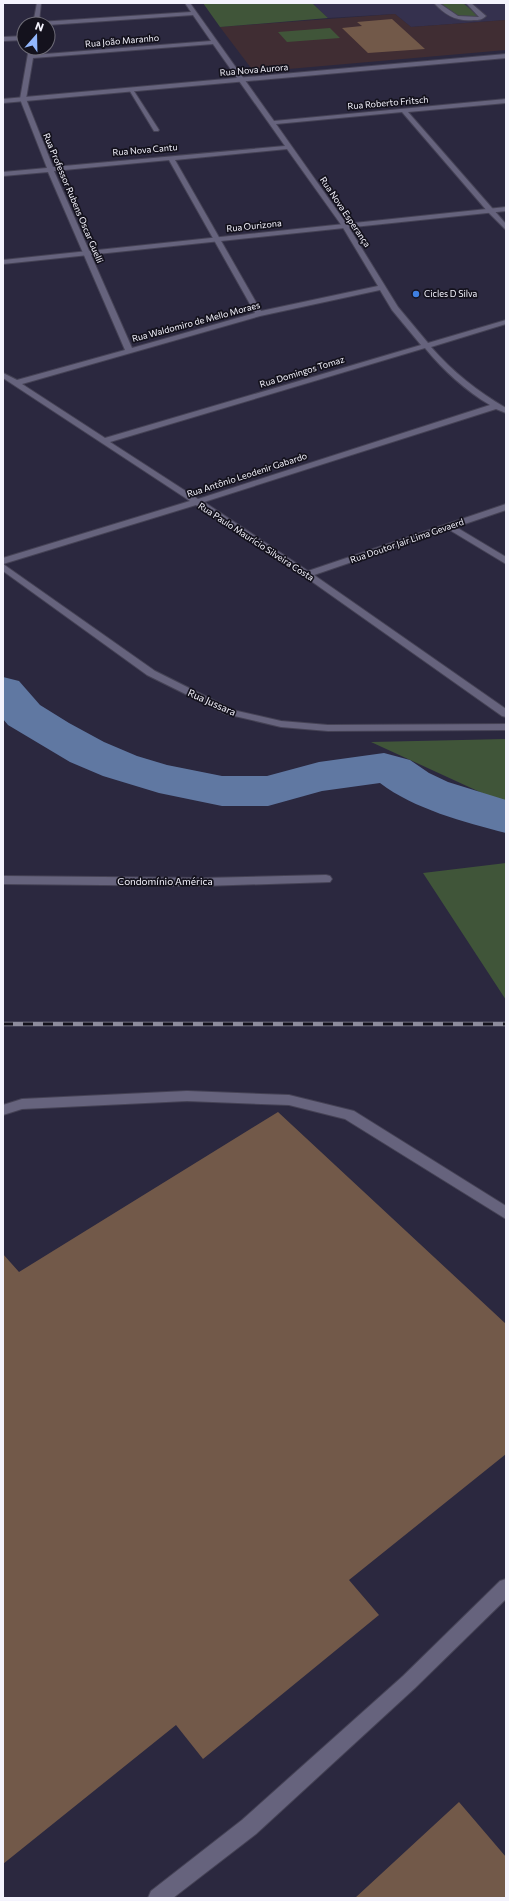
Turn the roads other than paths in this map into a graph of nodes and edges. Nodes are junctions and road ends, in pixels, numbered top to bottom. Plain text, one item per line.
1 (39, 3) edge
2 (187, 3) edge
3 (436, 3) edge
4 (468, 3) edge
5 (194, 13) junction
6 (37, 16) edge
7 (56, 23) edge
8 (16, 38) edge
9 (3, 39) edge
10 (215, 42) junction
11 (506, 56) edge
12 (30, 57) joint
13 (242, 81) junction
14 (130, 89) junction
15 (23, 99) junction
16 (3, 101) edge
17 (506, 101) edge
18 (404, 110) junction
19 (272, 123) junction
20 (156, 130) dead end
21 (289, 147) junction
22 (170, 157) junction
23 (50, 169) junction
24 (3, 174) edge
25 (506, 209) edge
26 (490, 211) junction
27 (345, 226) junction
28 (506, 228) edge
29 (215, 239) junction
30 (87, 253) junction
31 (3, 262) edge
32 (382, 287) junction
33 (259, 314) junction
34 (506, 322) edge
35 (426, 346) junction
36 (129, 350) junction
37 (3, 375) edge
38 (16, 383) junction
39 (496, 406) junction
40 (506, 411) edge
41 (104, 441) junction
42 (196, 502) junction
43 (506, 507) edge
44 (449, 526) junction
45 (3, 561) edge
46 (506, 561) edge
47 (3, 566) edge
48 (307, 574) junction
49 (506, 714) edge
50 (506, 727) edge
51 (326, 879) dead end
52 (3, 880) edge
53 (3, 1110) edge
54 (506, 1213) edge
55 (506, 1587) edge
56 (158, 1898) edge

1 - 6 street
2 - 5 street, Rua Nova Esperança
3 - 4 street
5 - 7 street
5 - 10 street, Rua Nova Esperança
8 - 9 street
10 - 12 street, Rua João Maranho
10 - 13 street, Rua Nova Esperança
11 - 13 street, Rua Nova Aurora
12 - 15 street
13 - 14 street, Rua Nova Aurora
13 - 19 street, Rua Nova Esperança
14 - 15 street, Rua Nova Aurora
14 - 20 street
15 - 16 street, Rua Nova Aurora
15 - 23 street, Rua Professor Rubens Oscar Guelli
17 - 18 street, Rua Roberto Fritsch
18 - 19 street, Rua Roberto Fritsch
18 - 26 street
19 - 21 street, Rua Nova Esperança
21 - 22 street, Rua Nova Cantu
21 - 27 street, Rua Nova Esperança
22 - 23 street, Rua Nova Cantu
22 - 29 street
23 - 24 street, Rua Nova Cantu
23 - 30 street, Rua Professor Rubens Oscar Guelli
25 - 26 street, Rua Ourizona
26 - 27 street, Rua Ourizona
26 - 28 street
27 - 29 street, Rua Ourizona
27 - 32 street, Rua Nova Esperança
29 - 30 street, Rua Ourizona
29 - 33 street
30 - 31 street, Rua Ourizona
30 - 36 street, Rua Professor Rubens Oscar Guelli
32 - 33 street, Rua Waldomiro de Mello Moraes
32 - 35 street, Rua Nova Esperança
33 - 36 street, Rua Waldomiro de Mello Moraes
34 - 35 street, Rua Domingos Tomaz
35 - 39 street, Rua Nova Esperança
35 - 41 street, Rua Domingos Tomaz
36 - 38 street, Rua Waldomiro de Mello Moraes
37 - 38 street, Rua Paulo Maurício Silveira Costa
38 - 41 street, Rua Paulo Maurício Silveira Costa
39 - 40 street, Rua Nova Esperança
39 - 42 street, Rua Antônio Leodenir Gabardo
41 - 42 street, Rua Paulo Maurício Silveira Costa
42 - 45 street, Rua Antônio Leodenir Gabardo
42 - 48 street, Rua Paulo Maurício Silveira Costa
43 - 44 street, Rua Doutor Jair Lima Gevaerd
44 - 46 street
44 - 48 street, Rua Doutor Jair Lima Gevaerd
47 - 50 street, Rua Jussara
48 - 49 street, Rua Paulo Maurício Silveira Costa
51 - 52 street, Condomínio América
53 - 54 street
55 - 56 street

